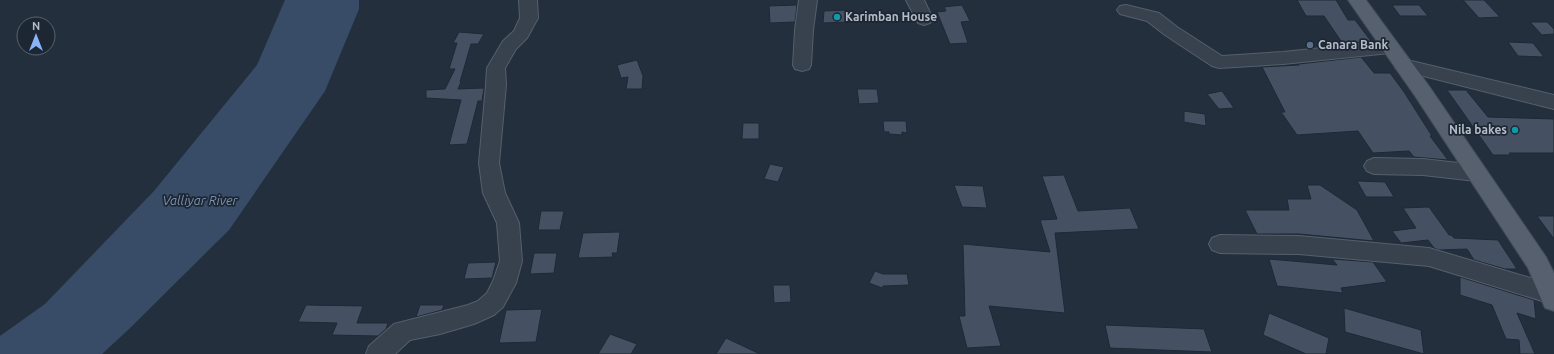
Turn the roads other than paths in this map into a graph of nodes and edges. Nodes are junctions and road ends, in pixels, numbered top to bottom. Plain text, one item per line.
1 (528, 0) edge
2 (808, 0) edge
3 (915, 0) edge
4 (1357, 0) edge
5 (1126, 10) dead end
6 (924, 19) dead end
7 (1390, 47) junction
8 (802, 65) dead end
9 (1403, 65) junction
10 (1554, 102) edge
11 (1374, 166) dead end
12 (1476, 172) junction
13 (1220, 244) dead end
14 (1553, 298) edge
15 (378, 354) edge

1 - 15 street
2 - 8 street
3 - 6 street
4 - 7 main road
5 - 7 street
7 - 9 main road
9 - 10 street
9 - 12 main road
11 - 12 street
12 - 14 main road
13 - 14 street

